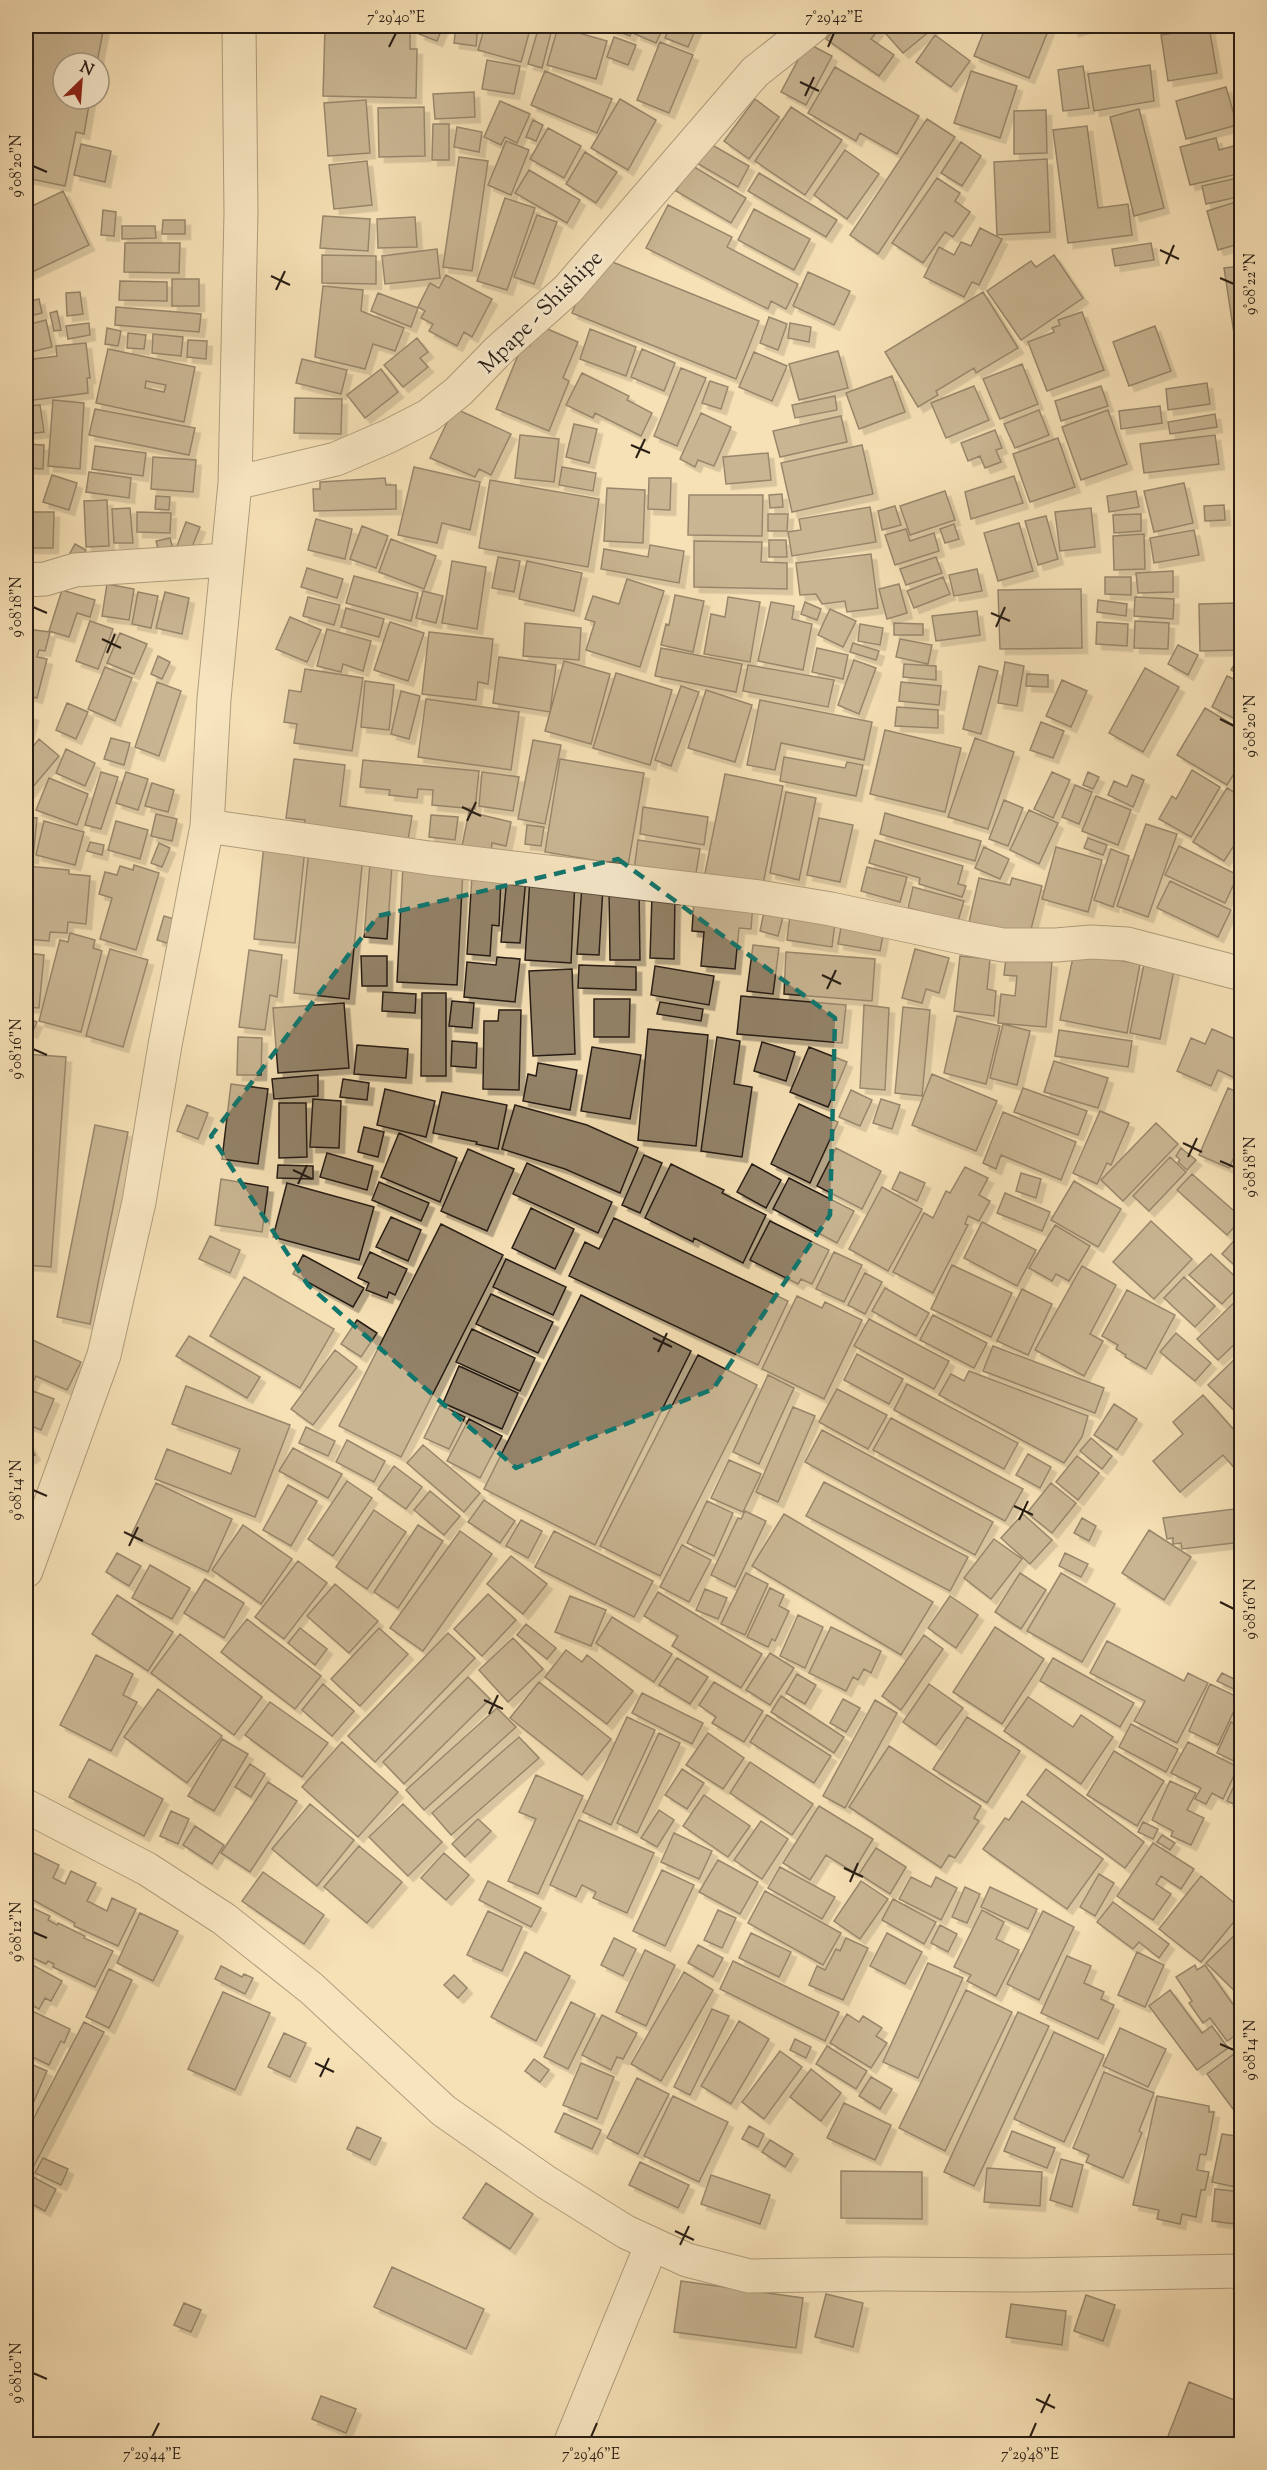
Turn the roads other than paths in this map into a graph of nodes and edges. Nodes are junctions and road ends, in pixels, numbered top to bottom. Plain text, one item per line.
1 (239, 26) edge
2 (813, 26) edge
3 (235, 483) junction
4 (226, 560) junction
5 (26, 580) edge
6 (207, 826) junction
7 (1242, 974) edge
8 (26, 1571) edge
9 (26, 1806) edge
10 (652, 2244) junction
11 (1242, 2271) edge
12 (570, 2445) edge

1 - 3 street
2 - 3 street, Mpape - Shishipe
3 - 4 street
4 - 5 street
4 - 6 street
6 - 7 street
6 - 8 street
9 - 10 street
10 - 11 street
10 - 12 street

